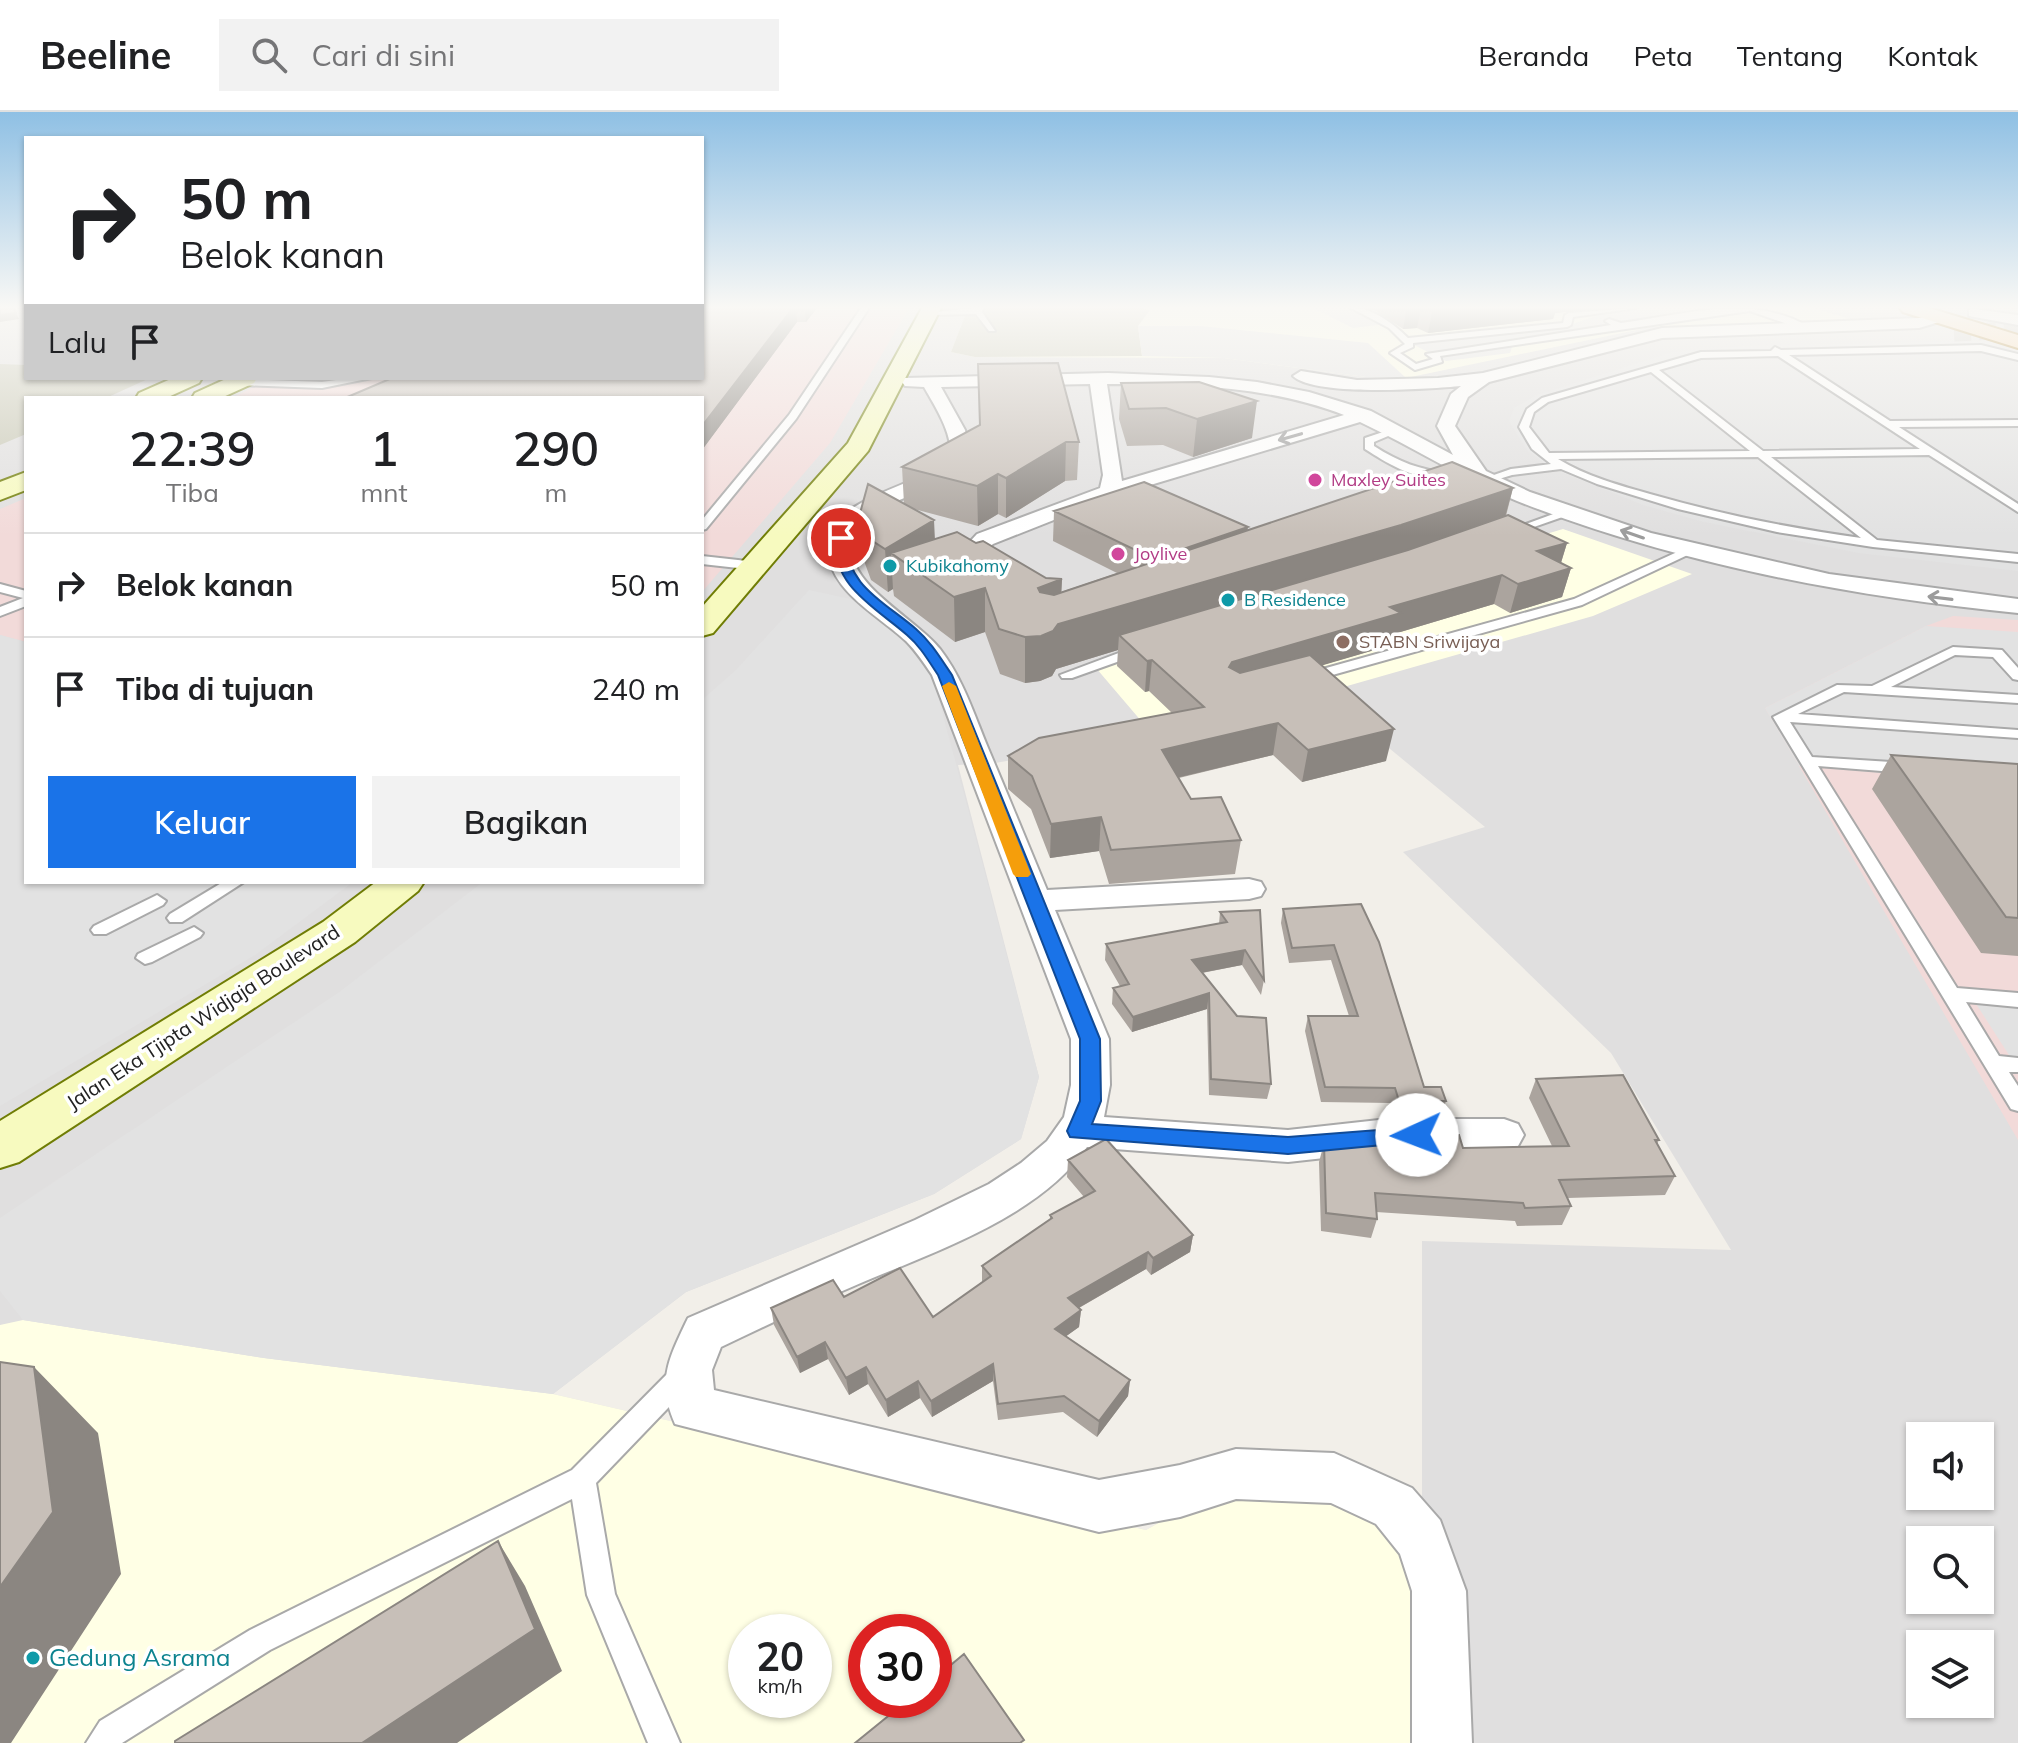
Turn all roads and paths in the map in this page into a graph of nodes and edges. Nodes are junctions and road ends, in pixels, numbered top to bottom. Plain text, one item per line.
1 (178, 384) edge
2 (232, 384) edge
3 (275, 384) edge
4 (328, 384) edge
5 (815, 384) edge
6 (893, 384) edge
7 (931, 384) edge
8 (1098, 384) edge
9 (1221, 384) edge
10 (1351, 384) edge
11 (1393, 384) edge
12 (1474, 384) edge
13 (1600, 384) edge
14 (1671, 384) edge
15 (1827, 384) edge
16 (151, 396) edge
17 (207, 396) edge
18 (1365, 415) junction
19 (2018, 423) edge
20 (1888, 424) junction
21 (1395, 431) junction
22 (1931, 452) junction
23 (1761, 454) junction
24 (1546, 456) junction
25 (1563, 466) junction
26 (1438, 476) junction
27 (1472, 479) junction
28 (24, 481) edge
29 (1417, 487) edge
30 (1110, 491) junction
31 (0, 492) edge
32 (2018, 509) edge
33 (1567, 512) junction
34 (1517, 520) edge
35 (704, 525) edge
36 (1530, 525) junction
37 (1500, 536) edge
38 (1874, 543) junction
39 (1690, 551) junction
40 (2018, 558) edge
41 (704, 560) edge
42 (756, 566) junction
43 (1006, 584) edge
44 (0, 588) edge
45 (24, 594) edge
46 (24, 602) edge
47 (2018, 606) edge
48 (0, 612) edge
49 (24, 618) edge
50 (704, 624) edge
51 (1160, 643) edge
52 (1067, 675) dead end
53 (2018, 676) edge
54 (1295, 681) edge
55 (1875, 690) junction
56 (2018, 699) edge
57 (1780, 717) junction
58 (2018, 734) edge
59 (1806, 761) junction
60 (1927, 769) edge
61 (232, 884) edge
62 (400, 884) edge
63 (1249, 889) dead end
64 (157, 901) dead end
65 (1033, 901) junction
66 (176, 918) dead end
67 (100, 930) dead end
68 (194, 933) dead end
69 (145, 958) dead end
70 (1952, 994) junction
71 (2018, 1000) edge
72 (1994, 1063) junction
73 (2018, 1065) edge
74 (2018, 1103) edge
75 (1078, 1131) junction
76 (1504, 1135) dead end
77 (0, 1147) edge
78 (688, 1370) junction
79 (582, 1479) junction
80 (102, 1743) edge
81 (664, 1743) edge
82 (1442, 1743) edge

1 - 16 street
2 - 17 street
3 - 4 lane
5 - 35 lane
6 - 42 street
7 - 65 street
8 - 30 street
9 - 18 street
10 - 11 street
12 - 27 street
13 - 24 lane
14 - 23 lane
15 - 20 lane
18 - 21 street
18 -> 30 street
19 - 20 lane
20 - 22 lane
21 - 26 lane
21 - 27 street
22 - 23 lane
22 - 32 lane
23 - 24 lane
23 - 38 lane
24 - 25 lane
25 - 27 lane
25 - 38 lane
26 - 27 lane
26 - 29 lane
27 - 33 street
28 - 31 street
30 - 43 street
33 - 36 lane
39 -> 33 street
34 - 36 lane
36 - 37 lane
38 - 40 lane
47 -> 39 street
39 - 54 lane
41 - 42 lane
42 - 50 street
44 - 45 lane
46 - 48 lane
48 - 49 lane
51 - 52 lane
53 - 55 lane
55 - 56 lane
55 - 57 lane
57 - 58 lane
57 - 59 lane
59 - 60 lane
59 - 70 lane
61 - 66 lane
62 - 77 street, Jalan Eka Tjipta Widjaja Boulevard
63 - 65 street
64 - 67 lane
65 - 75 street
68 - 69 lane
70 - 71 lane
70 - 72 lane
72 - 73 lane
72 - 74 lane
75 - 76 street
75 - 78 street
78 - 79 lane
78 - 82 street
79 - 80 lane
79 - 81 lane

